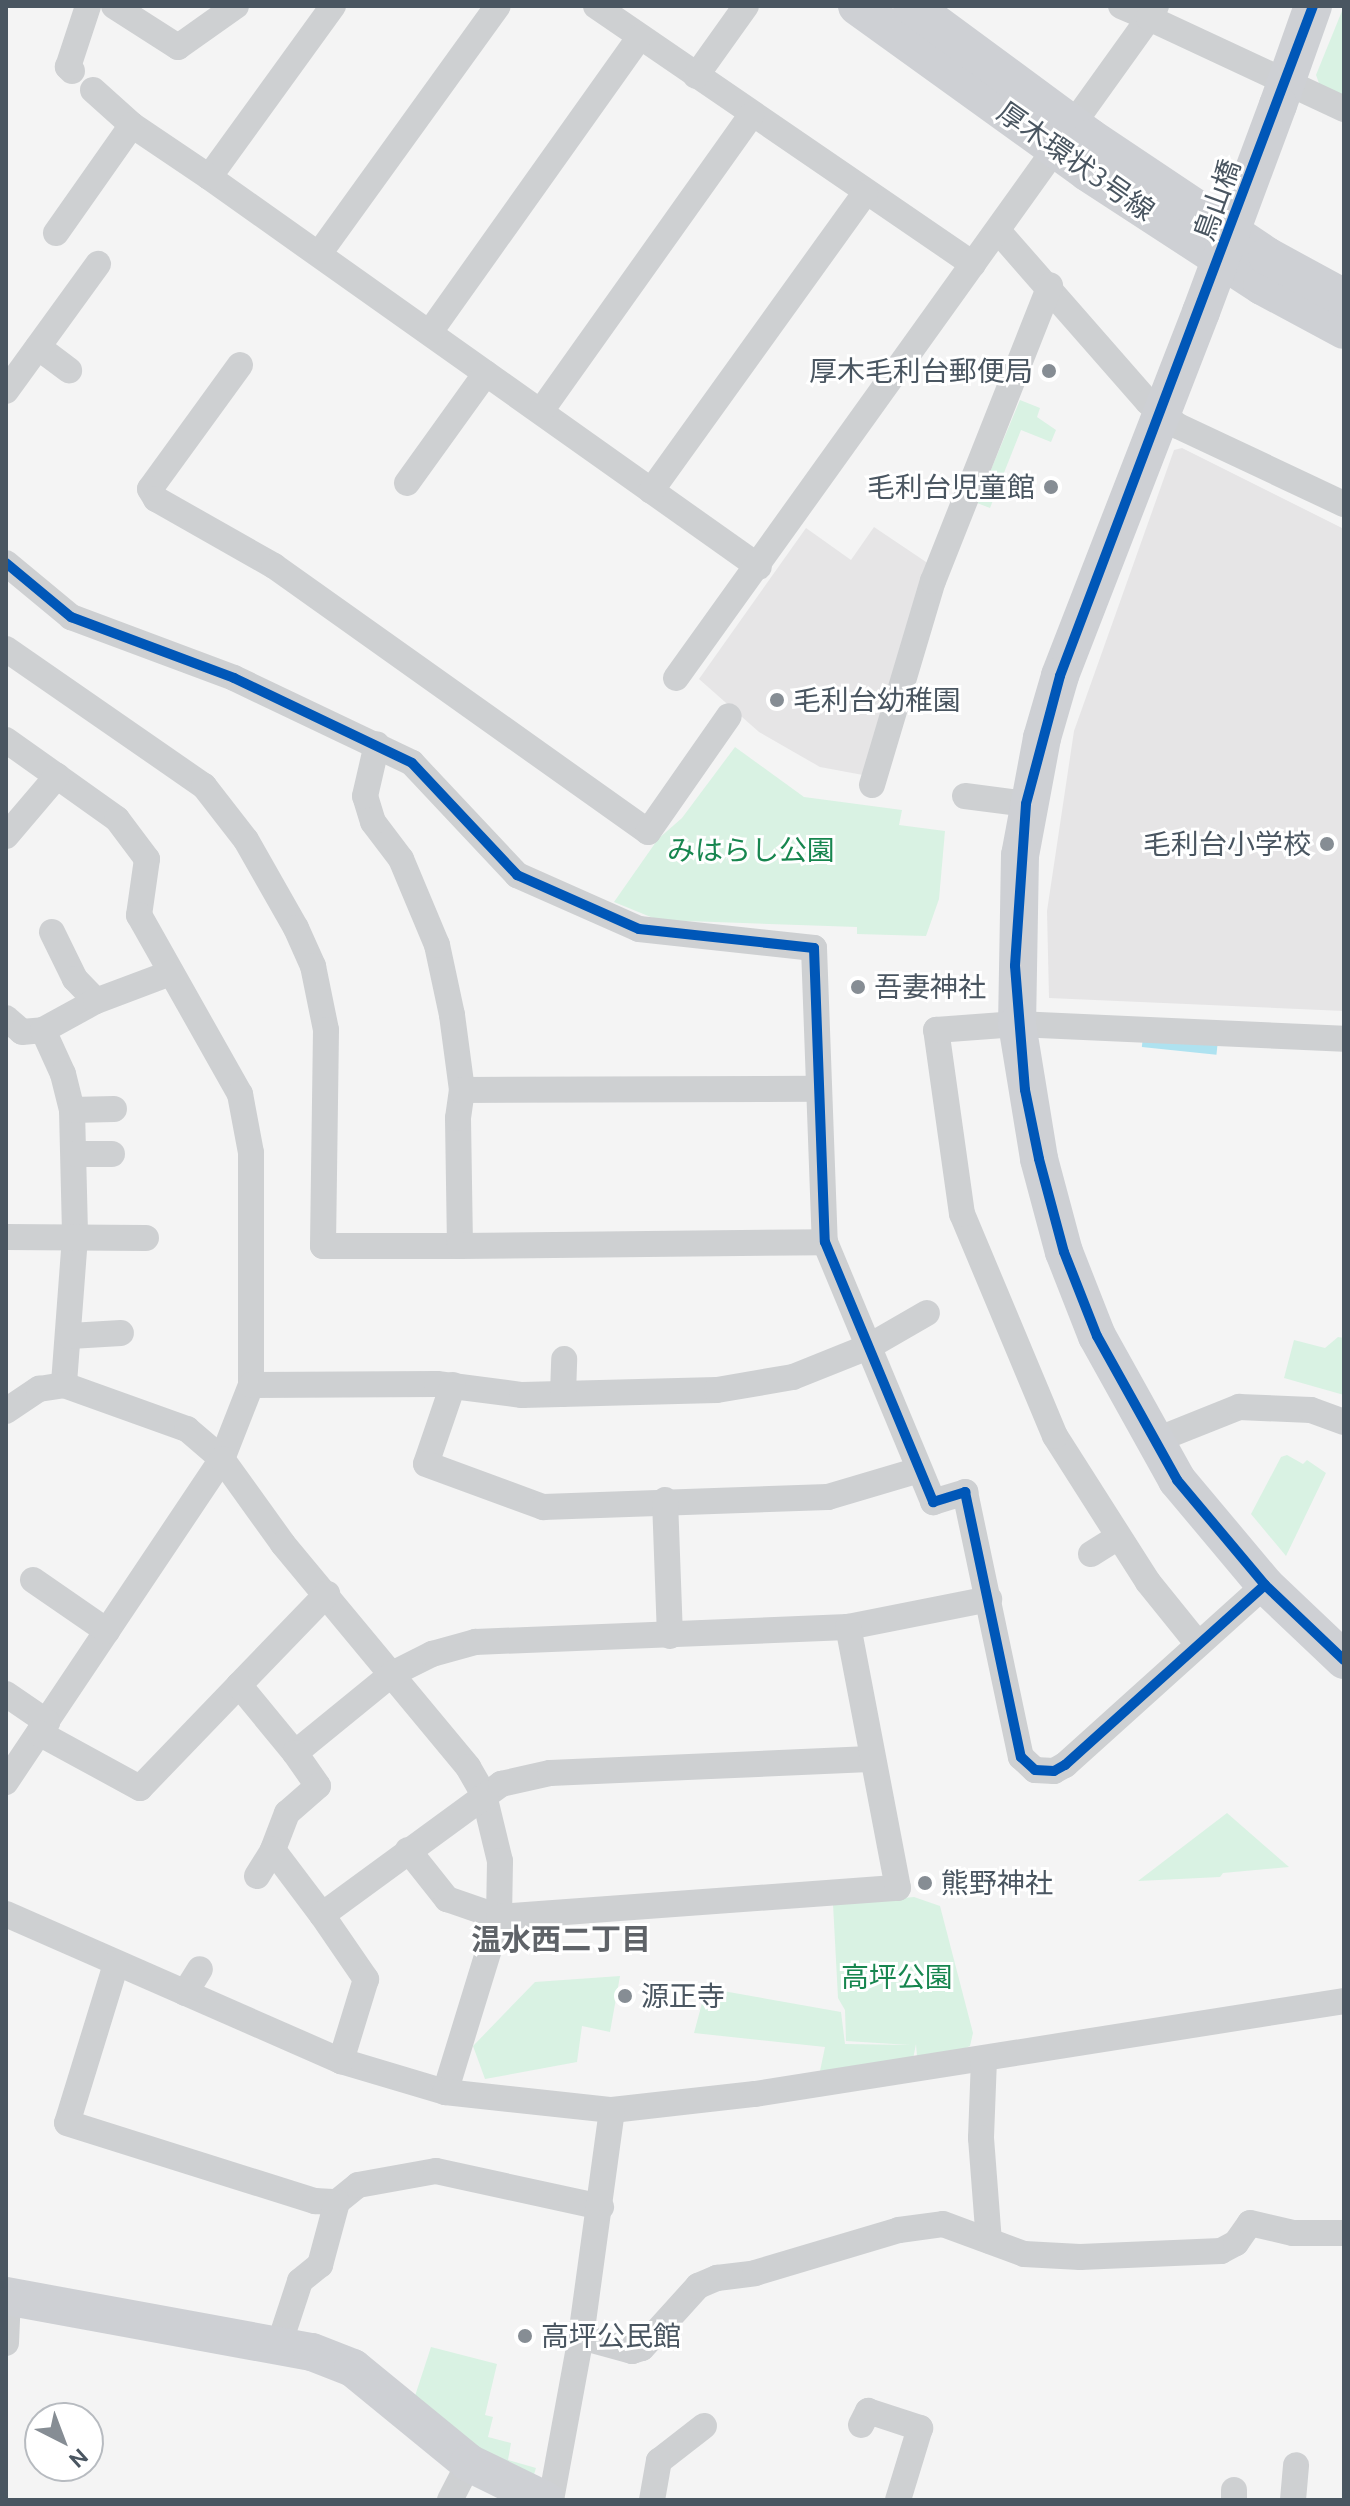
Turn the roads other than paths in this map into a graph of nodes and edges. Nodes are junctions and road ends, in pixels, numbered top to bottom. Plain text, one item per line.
1 (88, 6) edge
2 (114, 6) edge
3 (236, 6) edge
4 (333, 6) edge
5 (498, 6) edge
6 (596, 6) edge
7 (746, 6) edge
8 (857, 6) edge
9 (912, 6) edge
10 (1121, 6) edge
11 (1313, 6) edge
12 (1153, 12) edge
13 (639, 38) junction
14 (72, 71) dead end
15 (696, 76) junction
16 (93, 90) dead end
17 (1282, 94) junction
18 (1344, 109) edge
19 (751, 115) junction
20 (132, 125) junction
21 (1064, 136) junction
22 (209, 177) junction
23 (865, 193) junction
24 (999, 232) junction
25 (56, 233) dead end
26 (321, 251) junction
27 (98, 264) dead end
28 (973, 264) junction
29 (1050, 285) junction
30 (1344, 298) edge
31 (1344, 330) edge
32 (430, 332) junction
33 (38, 347) junction
34 (240, 365) dead end
35 (69, 370) dead end
36 (486, 373) junction
37 (6, 391) edge
38 (541, 411) junction
39 (1163, 413) junction
40 (407, 483) dead end
41 (651, 491) junction
42 (1344, 504) edge
43 (6, 563) edge
44 (759, 567) junction
45 (6, 649) edge
46 (676, 678) dead end
47 (729, 716) dead end
48 (6, 740) edge
49 (377, 744) junction
50 (57, 776) junction
51 (872, 785) dead end
52 (965, 796) dead end
53 (1026, 804) junction
54 (6, 836) edge
55 (52, 932) dead end
56 (168, 974) junction
57 (96, 1001) junction
58 (6, 1018) edge
59 (1017, 1024) junction
60 (43, 1030) junction
61 (1344, 1039) edge
62 (818, 1089) junction
63 (462, 1090) junction
64 (114, 1109) dead end
65 (72, 1110) junction
66 (76, 1154) junction
67 (112, 1154) dead end
68 (6, 1237) edge
69 (75, 1237) junction
70 (146, 1238) dead end
71 (825, 1242) junction
72 (460, 1246) junction
73 (927, 1313) dead end
74 (121, 1333) dead end
75 (70, 1336) junction
76 (868, 1347) junction
77 (564, 1359) dead end
78 (64, 1385) junction
79 (251, 1385) junction
80 (453, 1385) junction
81 (563, 1394) junction
82 (6, 1411) edge
83 (1344, 1422) edge
84 (1154, 1441) junction
85 (222, 1459) junction
86 (919, 1470) junction
87 (665, 1500) junction
88 (1118, 1537) junction
89 (1091, 1554) dead end
90 (33, 1580) dead end
91 (1265, 1585) junction
92 (327, 1594) junction
93 (989, 1599) junction
94 (848, 1627) junction
95 (107, 1631) junction
96 (670, 1636) junction
97 (1198, 1644) junction
98 (1344, 1660) edge
99 (392, 1674) junction
100 (239, 1685) junction
101 (6, 1694) edge
102 (43, 1728) junction
103 (295, 1753) junction
104 (870, 1759) junction
105 (6, 1782) edge
106 (484, 1795) junction
107 (273, 1850) junction
108 (408, 1850) junction
109 (257, 1876) dead end
110 (6, 1914) edge
111 (322, 1915) junction
112 (499, 1917) junction
113 (116, 1964) junction
114 (200, 1969) dead end
115 (185, 1993) junction
116 (1344, 2001) edge
117 (984, 2059) junction
118 (341, 2061) junction
119 (445, 2092) junction
120 (612, 2110) junction
121 (337, 2202) junction
122 (601, 2207) junction
123 (1344, 2233) edge
124 (989, 2241) junction
125 (7, 2296) edge
126 (581, 2337) junction
127 (280, 2342) junction
128 (6, 2343) edge
129 (867, 2410) dead end
130 (704, 2426) dead end
131 (469, 2463) junction
132 (1296, 2465) dead end
133 (450, 2500) edge
134 (548, 2500) edge
135 (652, 2500) edge
136 (898, 2500) edge
137 (1293, 2500) edge

1 - 14 street
2 - 3 street
4 - 22 street
5 - 26 street
6 - 13 street
7 - 15 street
8 - 21 street, 厚木環状3号線
9 - 21 street, 厚木環状3号線
10 - 12 street
11 - 17 street, 鳥山橋
12 - 17 street
12 - 21 street
13 - 15 street
13 - 32 street
15 - 19 street
16 - 20 street
17 - 18 street
17 - 39 street, 鳥山橋, bridge
19 - 23 street
19 - 38 street
20 - 22 street
20 - 25 street
21 - 24 street
21 - 30 street, 厚木環状3号線
21 - 31 street, 厚木環状3号線
22 - 26 street
23 - 28 street
23 - 41 street
24 - 28 street
24 - 29 street
26 - 32 street
27 - 33 street
28 - 44 street
29 - 39 street
29 - 51 street
32 - 36 street
33 - 35 street
33 - 37 street
34 - 47 street
36 - 38 street
36 - 40 street
38 - 41 street
39 - 42 street
39 - 53 street, 鳥山橋
41 - 44 street
43 - 49 street
44 - 46 street
45 - 72 street
48 - 50 street
49 - 62 street
49 - 63 street
50 - 54 street
50 - 56 street
52 - 53 street
53 - 59 street, 鳥山橋
55 - 57 street
56 - 57 street
56 - 79 street
57 - 60 street
58 - 60 street
59 - 61 street
59 - 84 street, 鳥山橋
59 - 88 street
60 - 65 street
62 - 63 street
62 - 71 street
63 - 72 street
64 - 65 street
65 - 66 street
66 - 67 street
66 - 69 street
68 - 69 street
69 - 70 street
69 - 75 street
71 - 72 street
71 - 76 street
73 - 76 street
74 - 75 street
75 - 78 street
76 - 81 street
76 - 86 street
77 - 81 street
78 - 82 street
78 - 85 street
79 - 80 street
79 - 85 street
80 - 81 street
80 - 87 street
83 - 84 street
84 - 91 street, 鳥山橋
85 - 92 street
85 - 95 street
86 - 87 street
86 - 93 street
87 - 96 street
88 - 89 street
88 - 97 street
90 - 95 street
91 - 97 street
91 - 98 street, 鳥山橋
92 - 99 street
92 - 100 street
93 - 94 street
93 - 97 street
94 - 96 street
94 - 104 street
95 - 102 street
96 - 99 street
99 - 103 street
99 - 106 street
100 - 102 street
100 - 103 street
101 - 102 street
102 - 105 street
103 - 107 street
104 - 106 street
104 - 112 street
106 - 108 street
106 - 112 street
107 - 109 street
107 - 111 street
108 - 111 street
108 - 112 street
110 - 113 street
111 - 118 street
112 - 119 street
113 - 115 street
113 - 121 street
114 - 115 street
115 - 118 street
116 - 117 street
117 - 120 street
117 - 124 street
118 - 119 street
119 - 120 street
120 - 122 street
121 - 122 street
121 - 127 street
122 - 126 street
123 - 124 street
124 - 126 street
125 - 127 street
125 - 128 street
126 - 134 street
127 - 131 street
129 - 136 street
130 - 135 street
131 - 133 street
131 - 134 street
132 - 137 street

